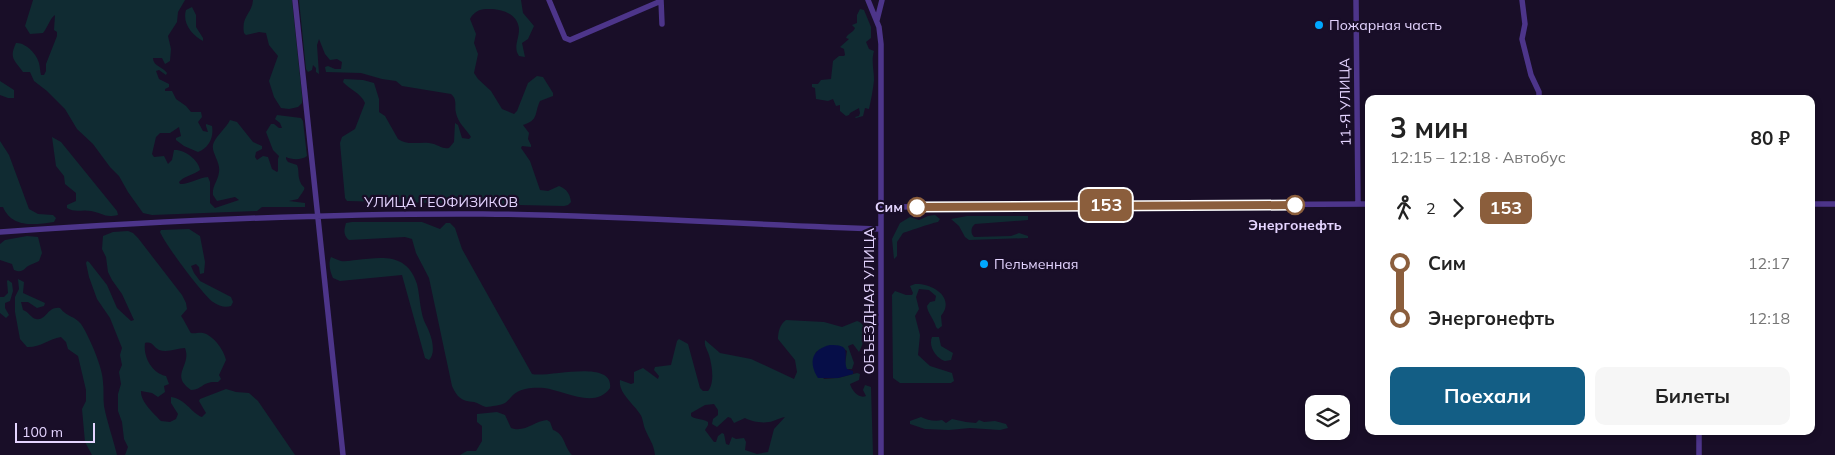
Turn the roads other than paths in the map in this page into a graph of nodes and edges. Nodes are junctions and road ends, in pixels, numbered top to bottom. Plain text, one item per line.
1 (295, 0) edge
2 (549, 0) edge
3 (661, 0) edge
4 (868, 0) edge
5 (882, 0) edge
6 (1356, 0) edge
7 (1522, 0) edge
8 (877, 22) junction
9 (662, 24) dead end
10 (1538, 95) edge
11 (1358, 204) junction
12 (1365, 204) edge
13 (1815, 204) edge
14 (1835, 204) edge
15 (882, 207) junction
16 (317, 215) junction
17 (881, 229) junction
18 (0, 232) edge
19 (1699, 435) edge
20 (343, 455) edge
21 (881, 455) edge
22 (1699, 455) edge

1 - 16 street
2 - 3 street
3 - 9 street
4 - 8 street, ОБЪЕЗДНАЯ УЛИЦА
5 - 8 street
6 - 11 street, 11-Я УЛИЦА
7 - 10 street
8 - 15 street, ОБЪЕЗДНАЯ УЛИЦА
11 - 12 street
11 - 15 street
13 - 14 street
15 - 17 street, ОБЪЕЗДНАЯ УЛИЦА
16 - 17 street, УЛИЦА ГЕОФИЗИКОВ
16 - 18 street, УЛИЦА ГЕОФИЗИКОВ
16 - 20 street
17 - 21 street, ОБЪЕЗДНАЯ УЛИЦА
19 - 22 street

